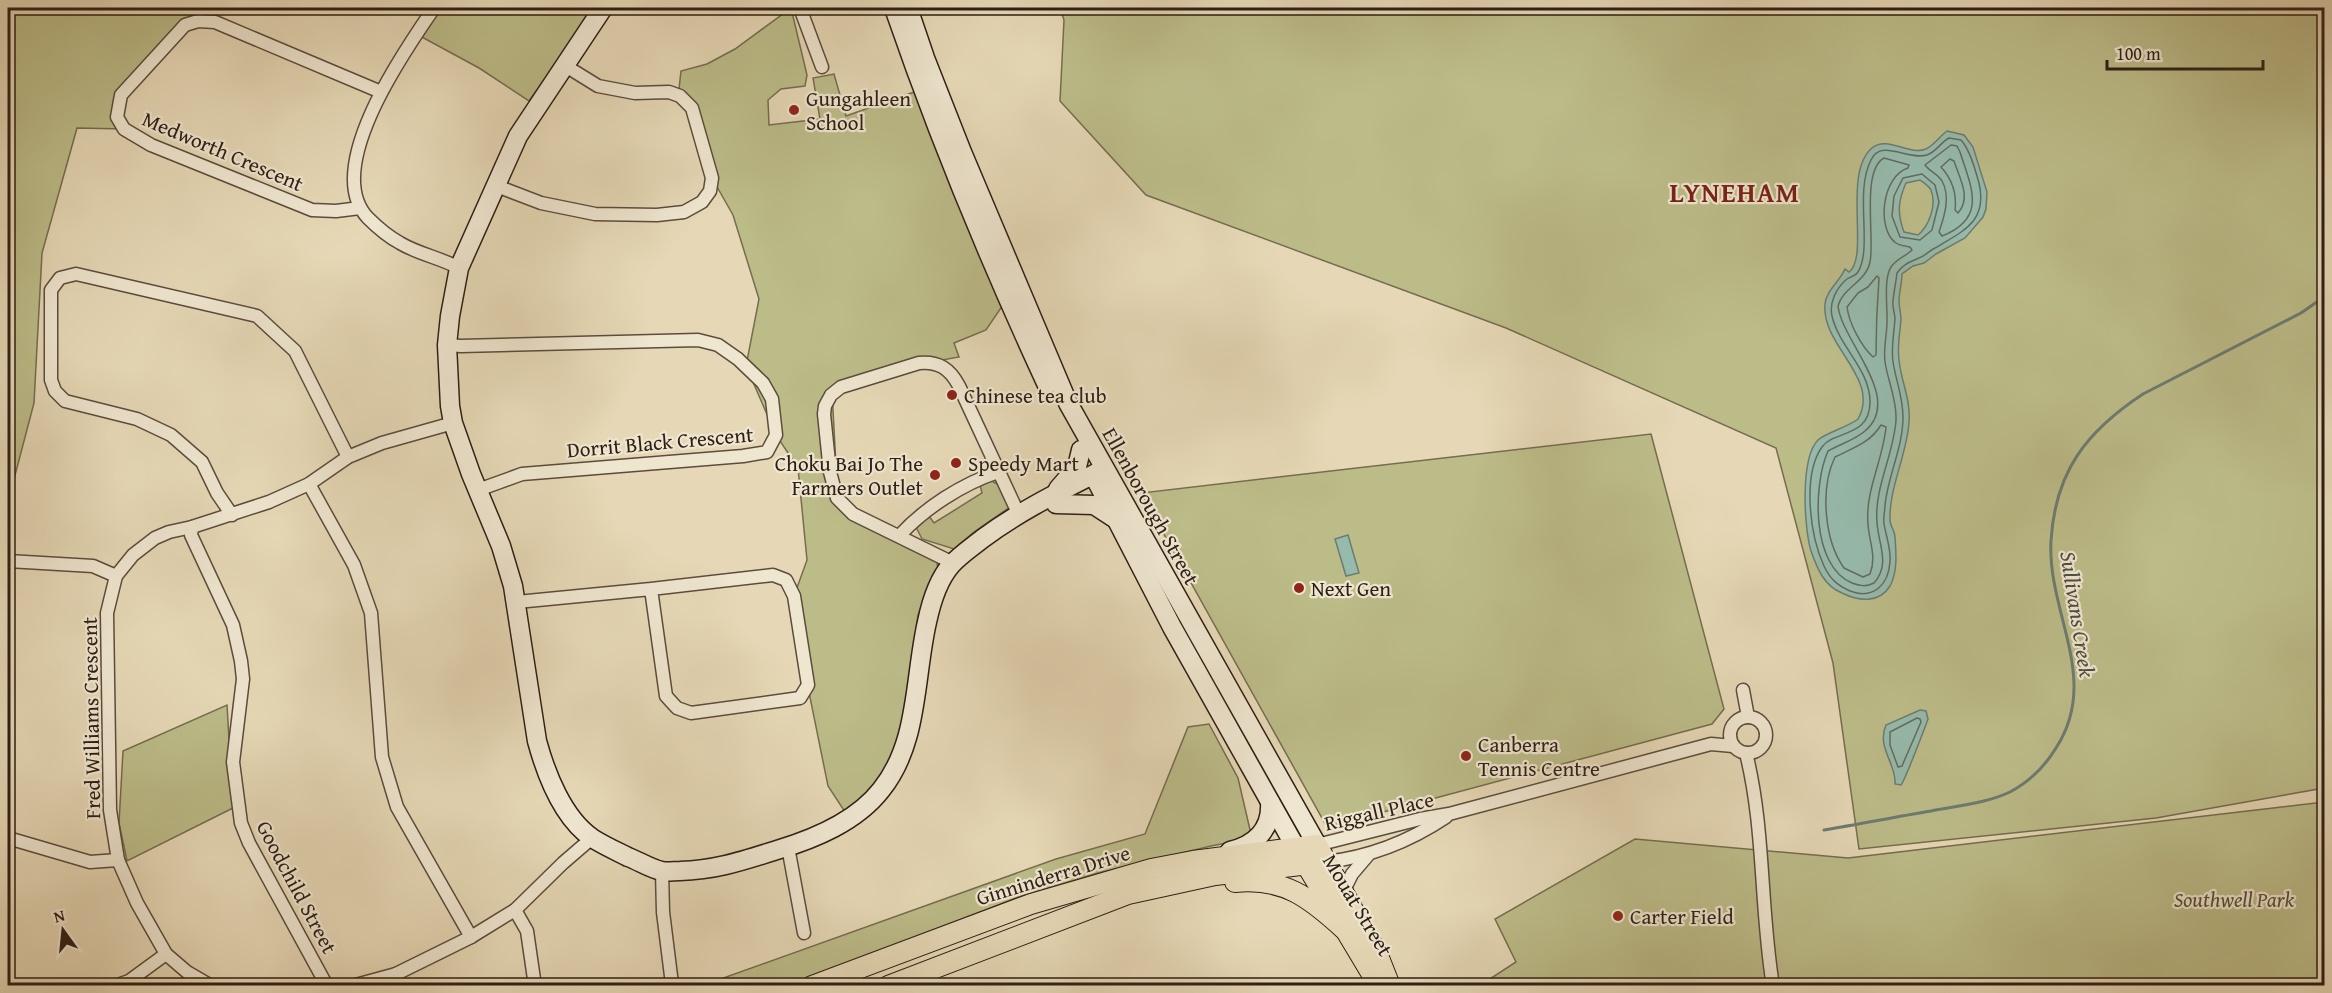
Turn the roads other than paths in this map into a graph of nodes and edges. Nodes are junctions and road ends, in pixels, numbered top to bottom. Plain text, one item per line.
1 (434, 8) edge
2 (603, 8) edge
3 (800, 8) edge
4 (894, 8) edge
5 (908, 8) edge
6 (564, 65) junction
7 (822, 67) dead end
8 (381, 92) junction
9 (494, 185) junction
10 (360, 208) junction
11 (459, 268) junction
12 (447, 345) junction
13 (453, 423) junction
14 (1081, 450) junction
15 (348, 457) junction
16 (998, 472) junction
17 (1101, 476) junction
18 (309, 484) junction
19 (478, 490) junction
20 (1055, 498) junction
21 (232, 515) junction
22 (1019, 515) junction
23 (1115, 519) junction
24 (192, 527) junction
25 (900, 536) junction
26 (8, 561) edge
27 (953, 563) junction
28 (116, 576) junction
29 (651, 589) junction
30 (517, 602) junction
31 (1743, 690) dead end
32 (1748, 717) junction
33 (1731, 729) junction
34 (1711, 744) junction
35 (1733, 746) junction
36 (1759, 749) junction
37 (1746, 753) junction
38 (1755, 788) junction
39 (1270, 802) junction
40 (1449, 814) junction
41 (587, 834) junction
42 (8, 838) edge
43 (788, 847) junction
44 (1322, 854) junction
45 (1370, 854) junction
46 (1300, 856) junction
47 (118, 860) junction
48 (1193, 861) junction
49 (662, 871) junction
50 (1343, 892) junction
51 (515, 910) junction
52 (1065, 917) junction
53 (1344, 929) junction
54 (804, 933) dead end
55 (471, 937) junction
56 (166, 954) junction
57 (397, 980) edge
58 (672, 984) dead end
59 (116, 986) edge
60 (211, 986) edge
61 (327, 986) edge
62 (352, 986) edge
63 (535, 986) edge
64 (812, 986) edge
65 (888, 986) edge
66 (1379, 986) edge
67 (1390, 986) edge
68 (1773, 986) edge

1 - 8 street
2 - 6 main road
3 - 7 street
4 - 14 main road, Ellenborough Street
5 - 17 main road, Ellenborough Street
6 - 9 main road
6 - 9 street
8 - 10 street
8 - 10 street, Medworth Crescent
9 - 11 main road
10 - 11 street
11 - 12 main road
12 - 13 main road
12 - 19 street, Dorrit Black Crescent
13 - 15 street, Fred Williams Crescent
13 - 19 main road
14 - 17 main road, Ellenborough Street
14 - 20 main road
15 - 18 street, Fred Williams Crescent
15 - 21 street
16 - 22 street
16 - 25 street
16 - 25 street
17 - 20 main road
17 - 23 main road, Ellenborough Street
17 - 44 main road, Ellenborough Street
18 - 21 street, Fred Williams Crescent
18 - 55 street
19 - 30 main road
20 - 22 main road
20 - 23 main road
21 - 24 street, Fred Williams Crescent
22 - 27 main road
23 - 39 main road, Ellenborough Street
24 - 28 street, Fred Williams Crescent
24 - 61 street, Goodchild Street
25 - 27 street
26 - 28 street
27 - 43 main road
28 - 47 street, Fred Williams Crescent
29 - 29 street
29 - 30 street
30 - 41 main road
31 - 32 street
32 - 33 street
32 - 36 street
33 - 34 street, Riggall Place
33 - 35 street
34 - 35 street, Riggall Place
34 - 40 street, Riggall Place
35 - 37 street
36 - 37 street
36 - 38 street
37 - 38 street
38 - 68 street
39 - 46 main road, Ellenborough Street
39 - 48 main road
40 - 44 street, Riggall Place
40 - 45 street, Riggall Place
41 - 49 main road
41 - 51 street
42 - 47 street
43 - 49 main road
43 - 54 street
44 - 45 street, Riggall Place
44 - 46 main road, Ginninderra Drive
44 - 50 main road, Mouat Street
45 - 50 street, Riggall Place
46 - 48 main road, Ginninderra Drive
46 - 52 main road, Ginninderra Drive
46 - 53 main road, Mouat Street
47 - 56 street, Fred Williams Crescent
48 - 64 main road, Ginninderra Drive
49 - 58 street
50 - 67 main road, Mouat Street
51 - 55 street
51 - 63 street
52 - 53 main road
52 - 65 main road, Ginninderra Drive
53 - 66 main road, Mouat Street
55 - 57 street
56 - 59 street
56 - 60 street, Fred Williams Crescent
57 - 62 street

